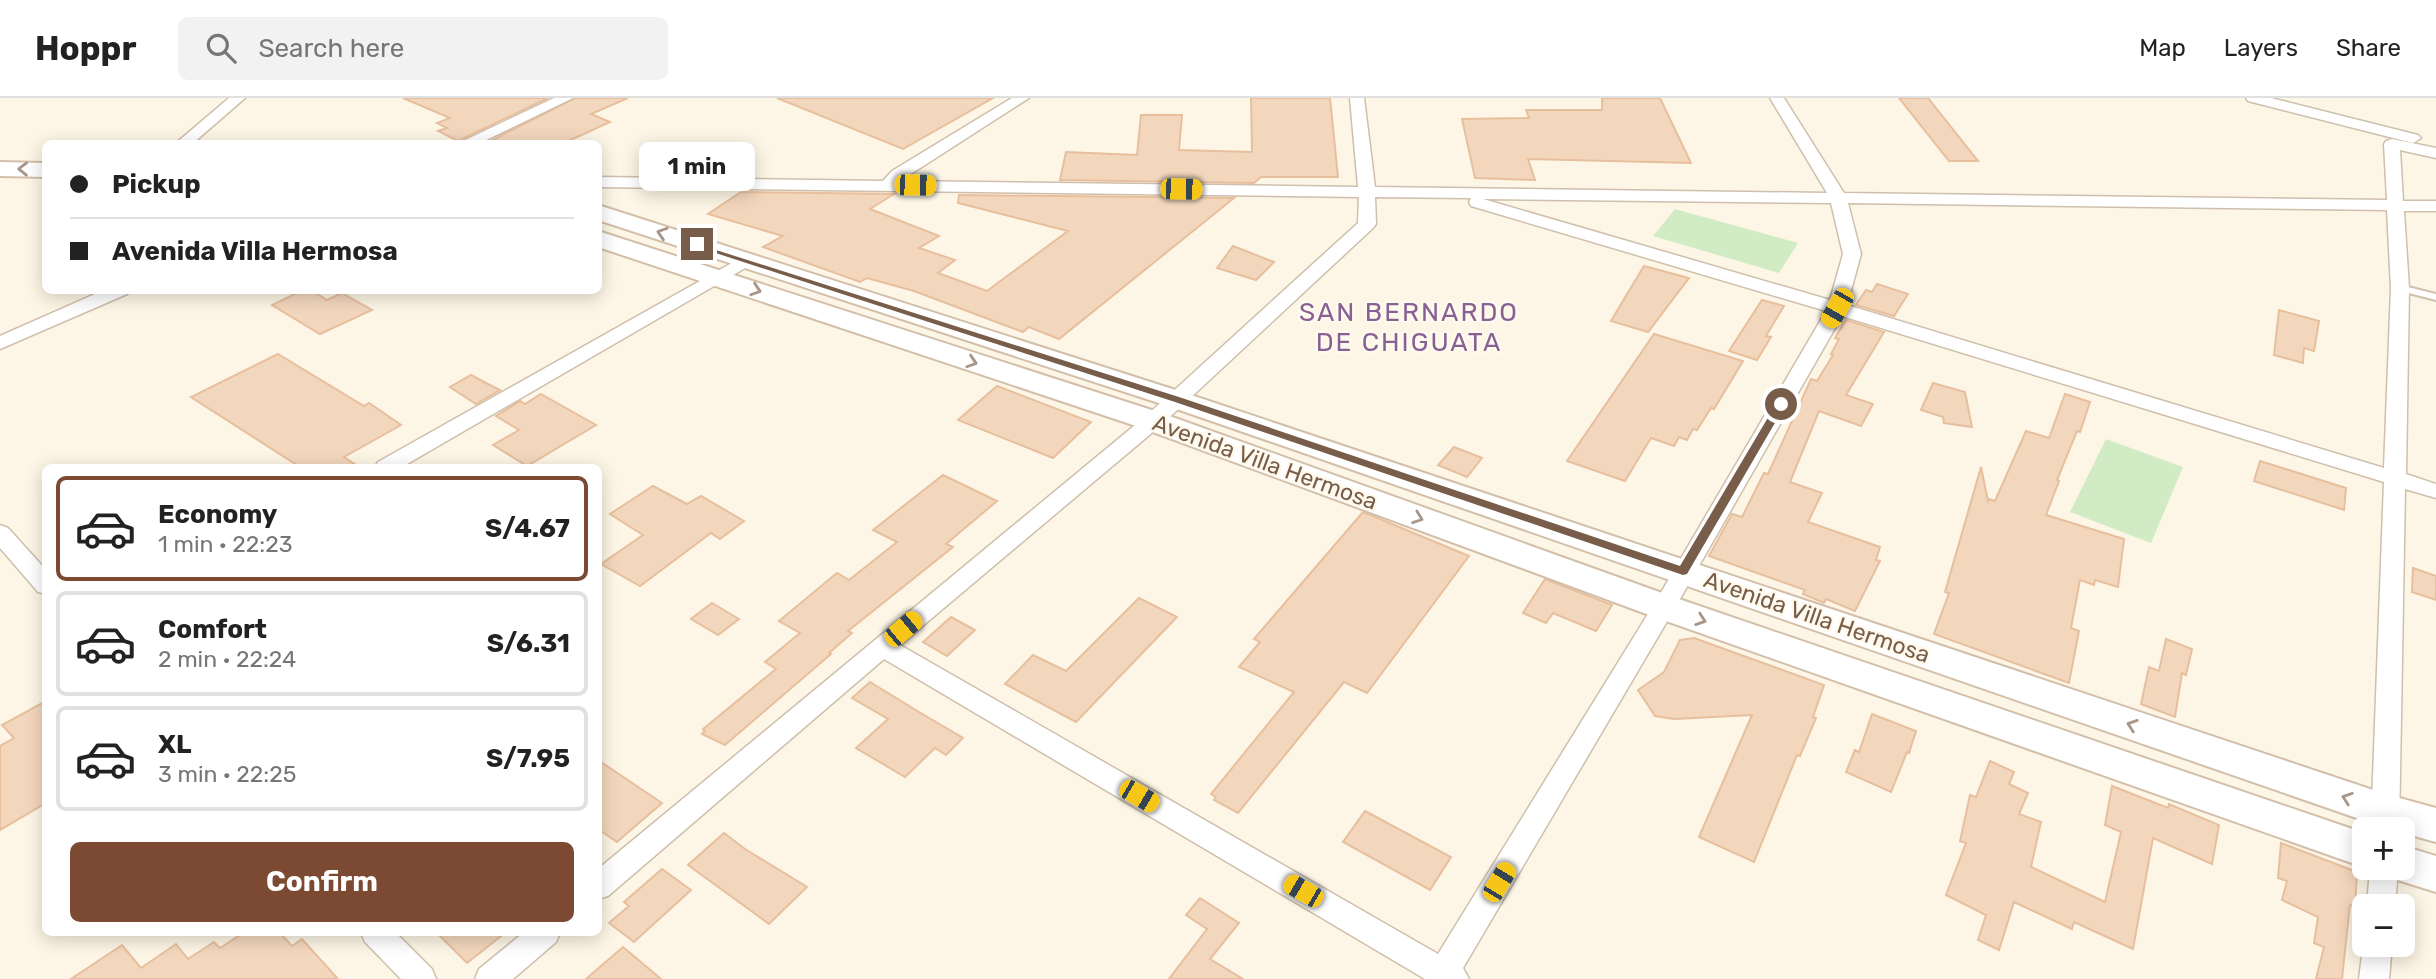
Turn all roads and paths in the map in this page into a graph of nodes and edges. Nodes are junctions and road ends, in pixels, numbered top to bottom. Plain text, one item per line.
1 (238, 98) edge
2 (566, 98) edge
3 (1022, 98) edge
4 (1357, 98) edge
5 (1777, 98) edge
6 (2253, 98) edge
7 (187, 140) edge
8 (473, 140) edge
9 (2436, 144) edge
10 (2436, 153) edge
11 (0, 169) edge
12 (42, 170) edge
13 (602, 182) edge
14 (888, 184) junction
15 (0, 186) edge
16 (42, 187) edge
17 (1367, 191) junction
18 (1449, 194) junction
19 (1838, 197) junction
20 (2395, 204) junction
21 (2436, 206) edge
22 (602, 213) edge
23 (602, 239) edge
24 (746, 260) junction
25 (714, 277) junction
26 (2400, 288) junction
27 (112, 294) edge
28 (2436, 297) edge
29 (1837, 308) junction
30 (0, 343) edge
31 (1178, 400) junction
32 (1153, 421) junction
33 (391, 464) edge
34 (2394, 479) junction
35 (2436, 491) edge
36 (0, 533) edge
37 (1683, 571) junction
38 (42, 581) edge
39 (1664, 607) junction
40 (882, 646) junction
41 (2377, 817) edge
42 (2385, 817) edge
43 (2415, 823) edge
44 (2436, 825) edge
45 (2352, 847) edge
46 (2415, 867) edge
47 (2436, 874) edge
48 (602, 884) edge
49 (379, 936) edge
50 (541, 936) edge
51 (2376, 957) edge
52 (1446, 977) edge
53 (421, 979) edge
54 (490, 979) edge
55 (2374, 979) edge

1 - 7 street
2 - 8 street
3 - 14 street
4 - 17 street
5 - 19 street
6 - 9 street
10 - 20 street
12 -> 11 street
13 - 14 street
14 - 17 street
15 - 16 street
17 - 18 street
17 - 31 street
18 - 19 street
18 - 29 street
19 - 20 street
19 - 29 street
20 - 21 street
20 - 26 street
24 -> 22 street, Avenida Villa Hermosa
23 - 25 street, Avenida Villa Hermosa
24 - 25 street
24 - 31 street, Avenida Villa Hermosa
25 -> 32 street, Avenida Villa Hermosa
25 - 33 street
26 - 28 lane
26 - 34 street
27 - 30 street
29 - 34 street
29 - 37 street
31 - 32 street
31 - 37 street, Avenida Villa Hermosa
32 -> 39 street, Avenida Villa Hermosa
32 - 40 street
34 - 35 street
34 - 42 street
36 - 38 street
37 - 39 street
41 -> 37 street, Avenida Villa Hermosa
39 -> 45 street, Avenida Villa Hermosa
39 - 52 street
40 - 48 street
40 - 52 street
43 - 44 street, Avenida Villa Hermosa
46 - 47 street
49 - 53 street
50 - 54 street
51 - 55 street

